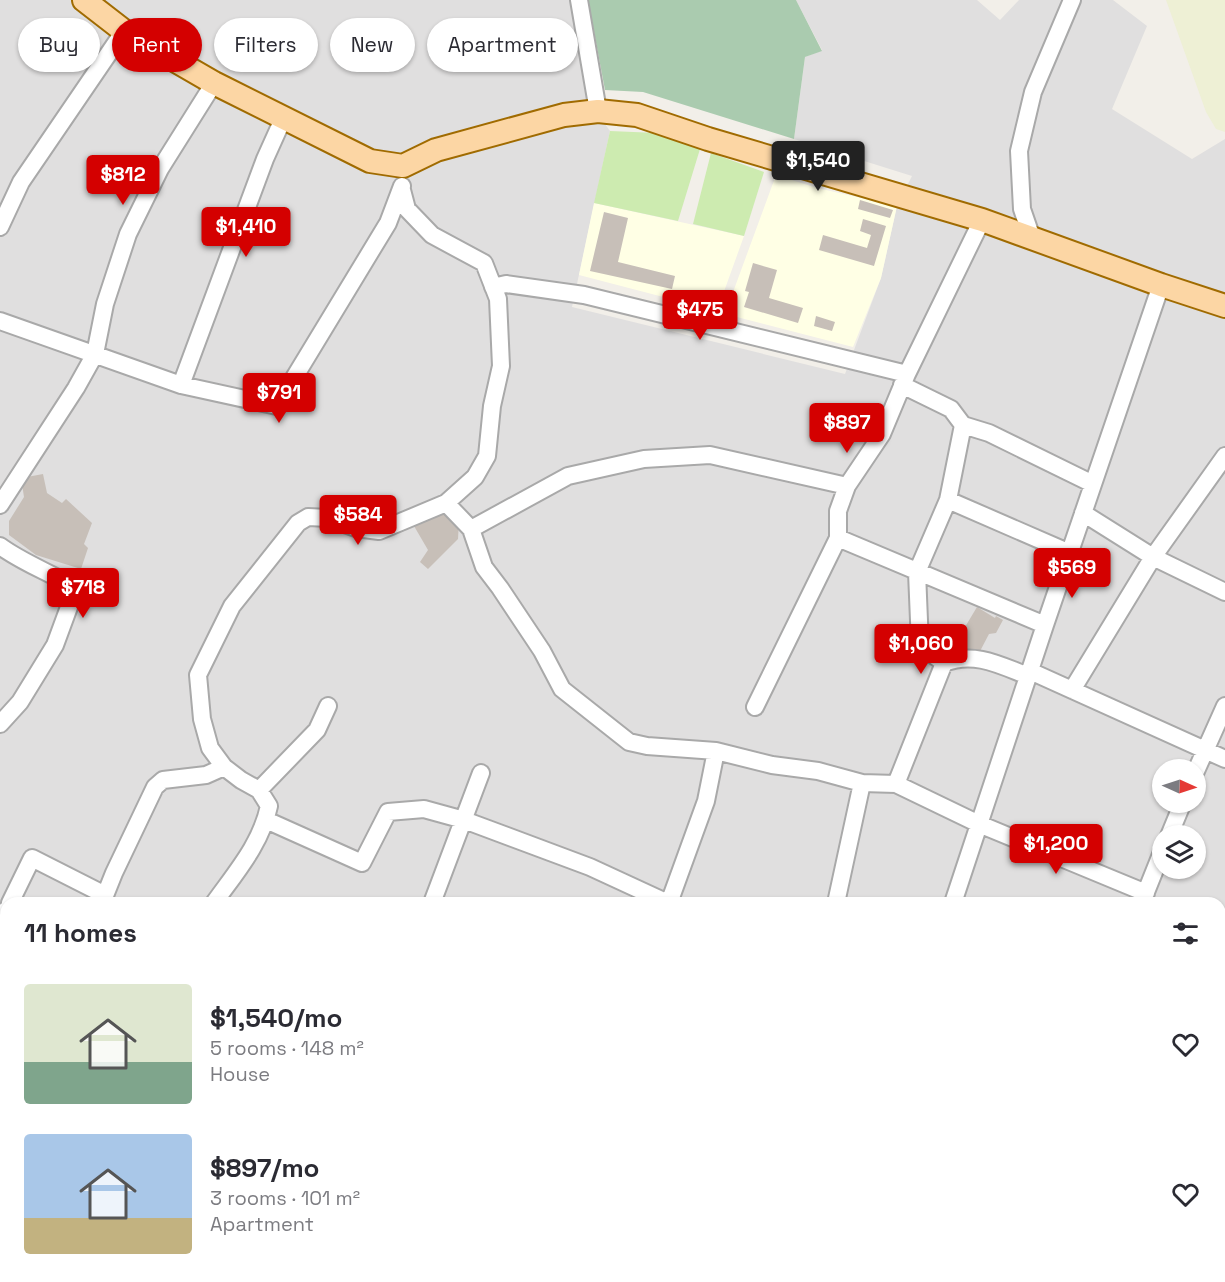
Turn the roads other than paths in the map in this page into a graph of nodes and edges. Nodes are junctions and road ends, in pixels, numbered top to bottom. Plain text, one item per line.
1 (84, 0) edge
2 (579, 0) edge
3 (1072, 0) edge
4 (112, 22) edge
5 (112, 49) edge
6 (195, 72) edge
7 (214, 83) junction
8 (598, 111) junction
9 (283, 119) junction
10 (403, 166) junction
11 (402, 190) junction
12 (982, 220) junction
13 (0, 228) edge
14 (1032, 238) junction
15 (1161, 285) junction
16 (493, 287) junction
17 (1225, 306) edge
18 (0, 321) edge
19 (95, 354) junction
20 (904, 380) junction
21 (181, 385) junction
22 (963, 425) junction
23 (1225, 456) edge
24 (1093, 484) junction
25 (847, 486) junction
26 (948, 500) junction
27 (446, 503) junction
28 (0, 505) edge
29 (1083, 513) junction
30 (471, 529) junction
31 (838, 538) junction
32 (0, 546) edge
33 (1070, 553) junction
34 (1153, 557) junction
35 (916, 572) junction
36 (1225, 592) edge
37 (1045, 625) junction
38 (944, 663) junction
39 (1029, 674) junction
40 (1072, 690) junction
41 (328, 706) dead end
42 (1225, 706) edge
43 (755, 707) dead end
44 (0, 724) edge
45 (1204, 750) junction
46 (716, 751) junction
47 (1201, 759) edge
48 (1225, 759) edge
49 (224, 767) junction
50 (481, 773) dead end
51 (862, 783) junction
52 (896, 784) junction
53 (259, 790) junction
54 (266, 820) junction
55 (464, 820) junction
56 (979, 824) junction
57 (1152, 878) edge
58 (13, 897) edge
59 (100, 897) edge
60 (105, 897) edge
61 (218, 897) edge
62 (434, 897) edge
63 (656, 897) edge
64 (671, 897) edge
65 (841, 897) edge
66 (955, 897) edge
67 (1142, 897) edge
68 (1144, 897) edge

1 - 4 main road
2 - 8 street
3 - 14 street
5 - 13 street
6 - 7 main road
7 - 9 main road
7 - 19 street
8 - 10 main road
8 - 12 main road
9 - 10 main road
9 - 21 street
10 - 11 street
11 - 16 street
11 - 21 street
12 - 14 main road
12 - 20 street
14 - 15 main road
15 - 17 main road
15 - 24 street
16 - 20 street
16 - 27 street
18 - 19 street
19 - 21 street
19 - 28 street
20 - 22 street
20 - 25 street
22 - 24 street
22 - 26 street
23 - 34 street
24 - 29 street
25 - 30 street
25 - 31 street
26 - 33 street
26 - 35 street
27 - 30 street
27 - 49 street
29 - 33 street
29 - 34 street
30 - 46 street
31 - 35 street
31 - 43 street
32 - 44 street
33 - 37 street
34 - 36 street
34 - 40 street
35 - 37 street
35 - 38 street
37 - 39 street
38 - 39 street
38 - 52 street
39 - 40 street
39 - 56 street
40 - 45 street
41 - 53 street
42 - 45 street
45 - 47 street
45 - 48 street
46 - 51 street
46 - 64 street
49 - 53 street
49 - 60 street
50 - 55 street
51 - 52 street
51 - 65 street
52 - 56 street
53 - 54 street
54 - 55 street
54 - 61 street
55 - 62 street
55 - 63 street
56 - 66 street
56 - 67 street
57 - 68 street
58 - 59 street

